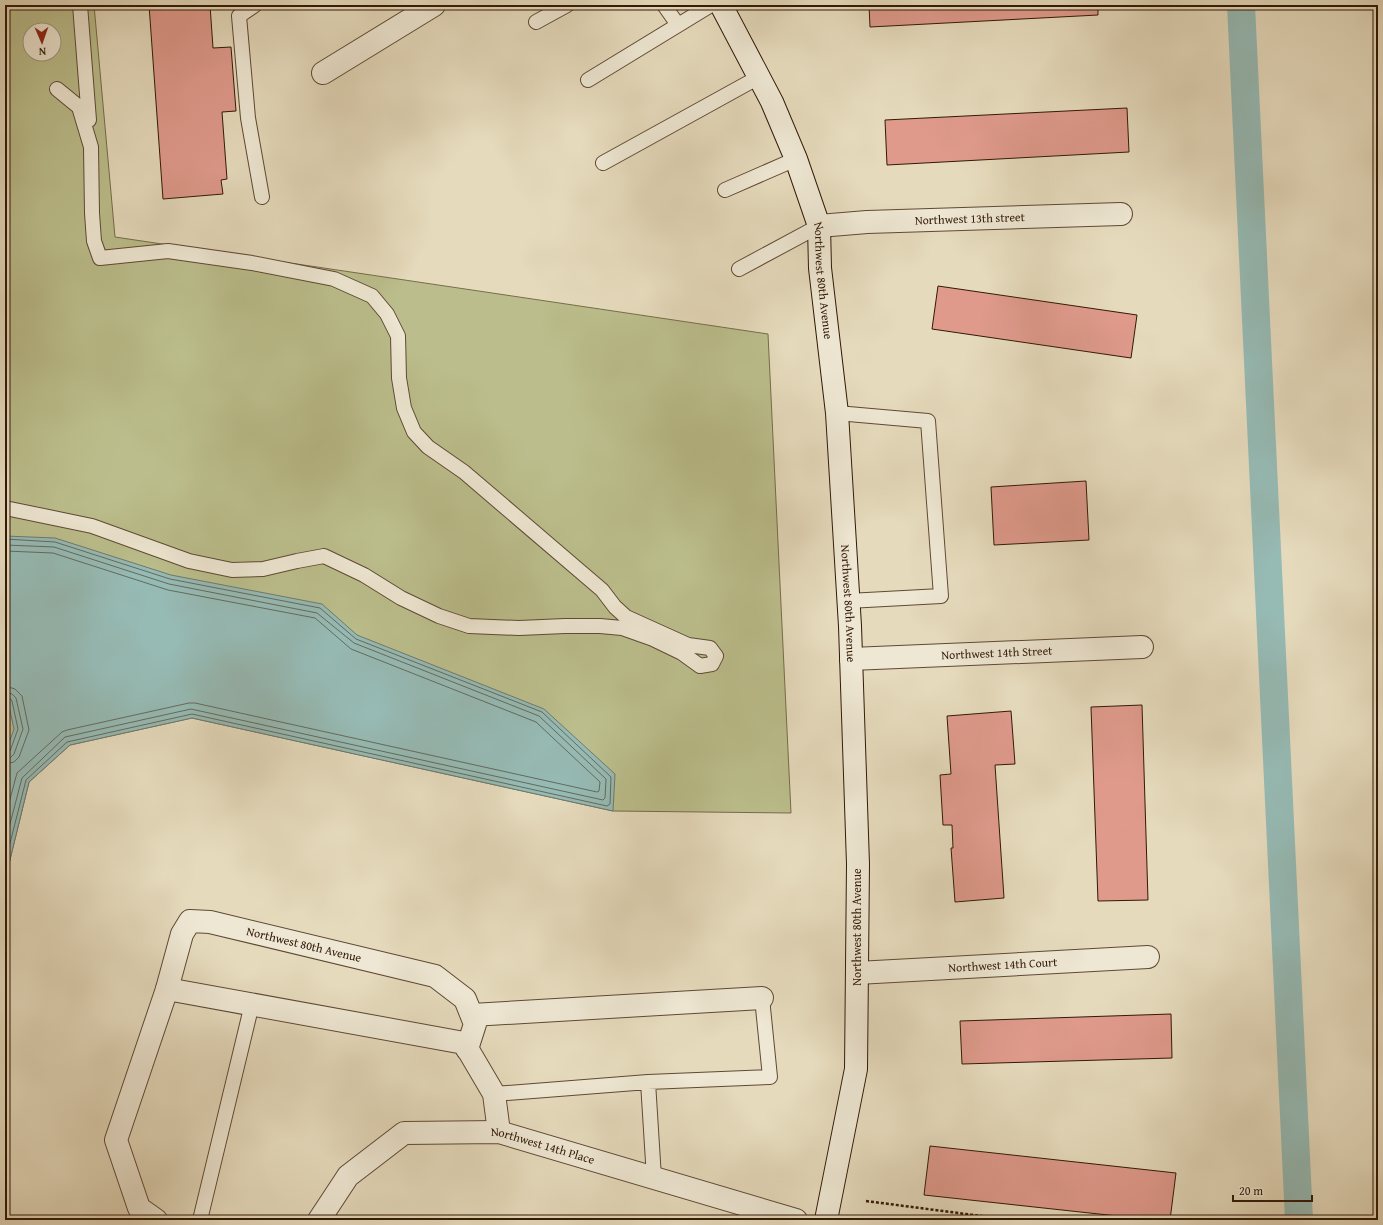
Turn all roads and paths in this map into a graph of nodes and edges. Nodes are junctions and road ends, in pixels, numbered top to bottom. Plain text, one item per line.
1 (80, 5) edge
2 (255, 5) edge
3 (434, 5) edge
4 (567, 5) edge
5 (664, 5) edge
6 (711, 5) edge
7 (721, 5) edge
8 (239, 10) edge
9 (536, 22) dead end
10 (678, 25) junction
11 (323, 73) dead end
12 (759, 77) junction
13 (588, 80) dead end
14 (57, 89) dead end
15 (91, 147) junction
16 (796, 160) junction
17 (603, 163) dead end
18 (725, 190) dead end
19 (262, 196) dead end
20 (1121, 214) dead end
21 (818, 226) junction
22 (739, 269) dead end
23 (836, 413) junction
24 (5, 508) edge
25 (848, 601) junction
26 (1142, 647) dead end
27 (851, 659) junction
28 (1148, 957) dead end
29 (857, 973) junction
30 (167, 989) junction
31 (762, 998) joint
32 (252, 1004) junction
33 (472, 1015) junction
34 (467, 1049) junction
35 (648, 1082) junction
36 (494, 1094) junction
37 (499, 1132) junction
38 (654, 1178) junction
39 (866, 1201) dead end
40 (156, 1220) edge
41 (200, 1220) edge
42 (319, 1220) edge
43 (796, 1220) edge
44 (826, 1220) edge
45 (1012, 1220) edge

1 - 15 lane
2 - 8 lane
3 - 11 street
4 - 9 lane
5 - 10 lane
6 - 10 lane
7 - 12 street, Northwest 80th Avenue
8 - 19 lane
10 - 13 lane
12 - 16 street, Northwest 80th Avenue
12 - 17 lane
14 - 15 lane
15 - 24 lane
16 - 18 lane
16 - 21 street, Northwest 80th Avenue
20 - 21 street, Northwest 13th street
21 - 22 lane
21 - 23 street, Northwest 80th Avenue
23 - 25 street, Northwest 80th Avenue
23 - 25 lane
25 - 27 street, Northwest 80th Avenue
26 - 27 street, Northwest 14th Street
27 - 29 street, Northwest 80th Avenue
28 - 29 street, Northwest 14th Court
29 - 44 street, Northwest 80th Avenue
30 - 32 street
30 - 33 street, Northwest 80th Avenue
30 - 40 street, Northwest 80th Avenue
31 - 33 street
31 - 35 lane
32 - 34 street
32 - 41 lane
33 - 34 street, Northwest 80th Avenue
34 - 36 street
35 - 36 lane
35 - 38 lane
36 - 37 street
37 - 38 street, Northwest 14th Place
37 - 42 street, Northwest 14th Place
38 - 43 street, Northwest 14th Place
39 - 45 path

